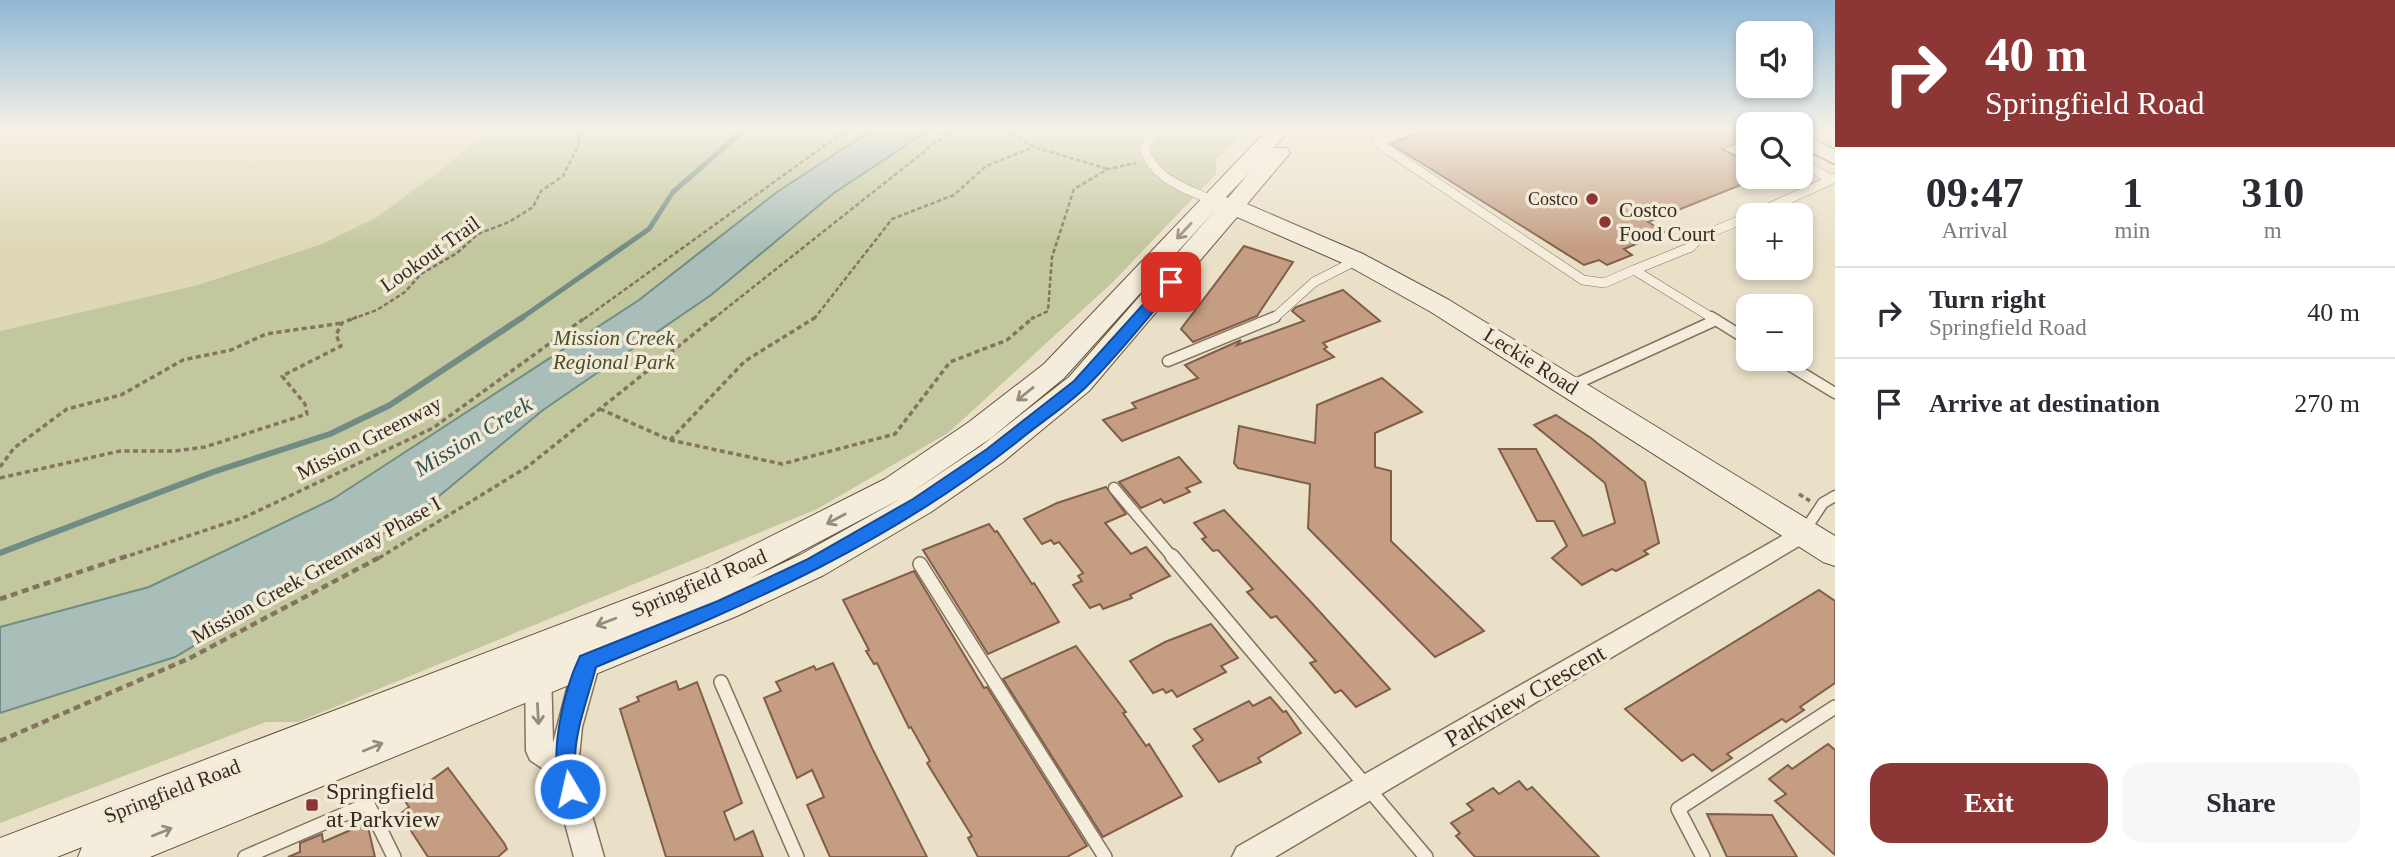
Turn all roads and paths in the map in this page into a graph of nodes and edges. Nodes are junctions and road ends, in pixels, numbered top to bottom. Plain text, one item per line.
1 (567, 168) edge
2 (794, 168) edge
3 (904, 168) edge
4 (984, 168) edge
5 (1105, 168) edge
6 (1113, 168) edge
7 (1154, 168) edge
8 (1250, 168) edge
9 (1259, 168) edge
10 (1415, 168) edge
11 (1813, 168) edge
12 (1108, 169) junction
13 (1833, 178) edge
14 (1779, 203) edge
15 (1223, 204) junction
16 (1736, 222) edge
17 (1357, 260) junction
18 (1634, 270) junction
19 (1716, 320) junction
20 (342, 323) junction
21 (1736, 332) edge
22 (1168, 361) dead end
23 (1799, 371) edge
24 (1571, 386) junction
25 (1835, 393) edge
26 (600, 409) junction
27 (670, 440) junction
28 (0, 467) edge
29 (0, 478) edge
30 (1114, 488) dead end
31 (1835, 496) edge
32 (1803, 533) junction
33 (1835, 553) edge
34 (920, 564) dead end
35 (0, 599) edge
36 (541, 648) junction
37 (587, 662) junction
38 (537, 682) junction
39 (721, 682) dead end
40 (1835, 706) edge
41 (0, 741) edge
42 (564, 767) junction
43 (1368, 788) junction
44 (585, 856) edge
45 (4, 857) edge
46 (99, 857) edge
47 (245, 857) edge
48 (394, 857) edge
49 (797, 857) edge
50 (1105, 857) edge
51 (1247, 857) edge
52 (1426, 857) edge
53 (1703, 857) edge

1 - 20 path, Lookout Trail
2 - 35 path, Mission Greenway
3 - 26 path, Mission Creek Greenway Phase I
4 - 27 path
5 - 12 path
6 - 12 path
7 - 15 lane
8 - 15 main road, Springfield Road
9 - 15 main road, Springfield Road
10 - 18 lane
11 - 13 lane
12 - 27 path
13 - 14 lane
15 - 17 main road, Leckie Road
15 -> 36 main road, Springfield Road
15 - 37 main road, Springfield Road
16 - 18 lane
17 - 22 lane
17 - 24 main road, Leckie Road
18 - 19 lane
19 - 21 lane
19 - 24 lane
20 - 28 path, Lookout Trail
20 - 29 path
23 - 25 lane
24 - 32 main road, Leckie Road
26 - 27 path
26 - 41 path, Mission Creek Greenway Phase I
30 - 43 lane
31 - 32 lane
32 - 33 main road, Leckie Road
32 - 43 street, Parkview Crescent
34 - 50 lane
36 - 38 street
36 - 45 main road, Springfield Road
37 - 38 main road, Springfield Road
37 - 42 street
38 -> 42 street
46 -> 38 main road, Springfield Road
39 - 49 lane
40 - 53 lane
42 - 44 street
43 - 51 street, Parkview Crescent
43 - 52 lane
47 - 48 lane

